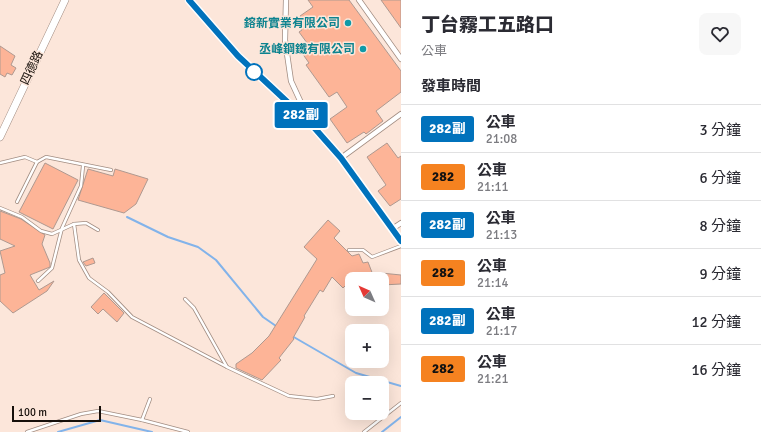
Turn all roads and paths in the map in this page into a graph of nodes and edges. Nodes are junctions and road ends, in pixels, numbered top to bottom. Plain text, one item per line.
1 (65, 0) edge
2 (189, 0) edge
3 (286, 0) edge
4 (359, 0) edge
5 (401, 59) edge
6 (401, 114) edge
7 (311, 124) junction
8 (0, 137) edge
9 (341, 158) junction
10 (0, 162) edge
11 (37, 162) junction
12 (83, 166) junction
13 (111, 170) dead end
14 (17, 202) dead end
15 (0, 208) edge
16 (401, 223) edge
17 (74, 224) junction
18 (62, 228) junction
19 (392, 229) junction
20 (98, 230) dead end
21 (401, 241) edge
22 (401, 246) edge
23 (349, 250) dead end
24 (38, 281) dead end
25 (185, 299) dead end
26 (227, 367) junction
27 (333, 396) dead end
28 (150, 399) dead end
29 (401, 402) edge
30 (142, 420) junction
31 (28, 432) edge
32 (188, 432) edge
33 (364, 432) edge

1 - 8 street, 四德路
2 - 7 street
3 - 7 street
4 - 5 street
6 - 9 street
7 - 9 street
9 - 19 street
10 - 11 lane
11 - 12 lane
11 - 14 lane
12 - 13 lane
12 - 18 lane
15 - 18 lane
16 - 19 street
17 - 18 lane
17 - 20 lane
17 - 26 lane
18 - 24 lane
19 - 21 street
22 - 23 lane
25 - 26 lane
26 - 27 lane
28 - 30 lane
29 - 33 lane
30 - 31 lane
30 - 32 lane

